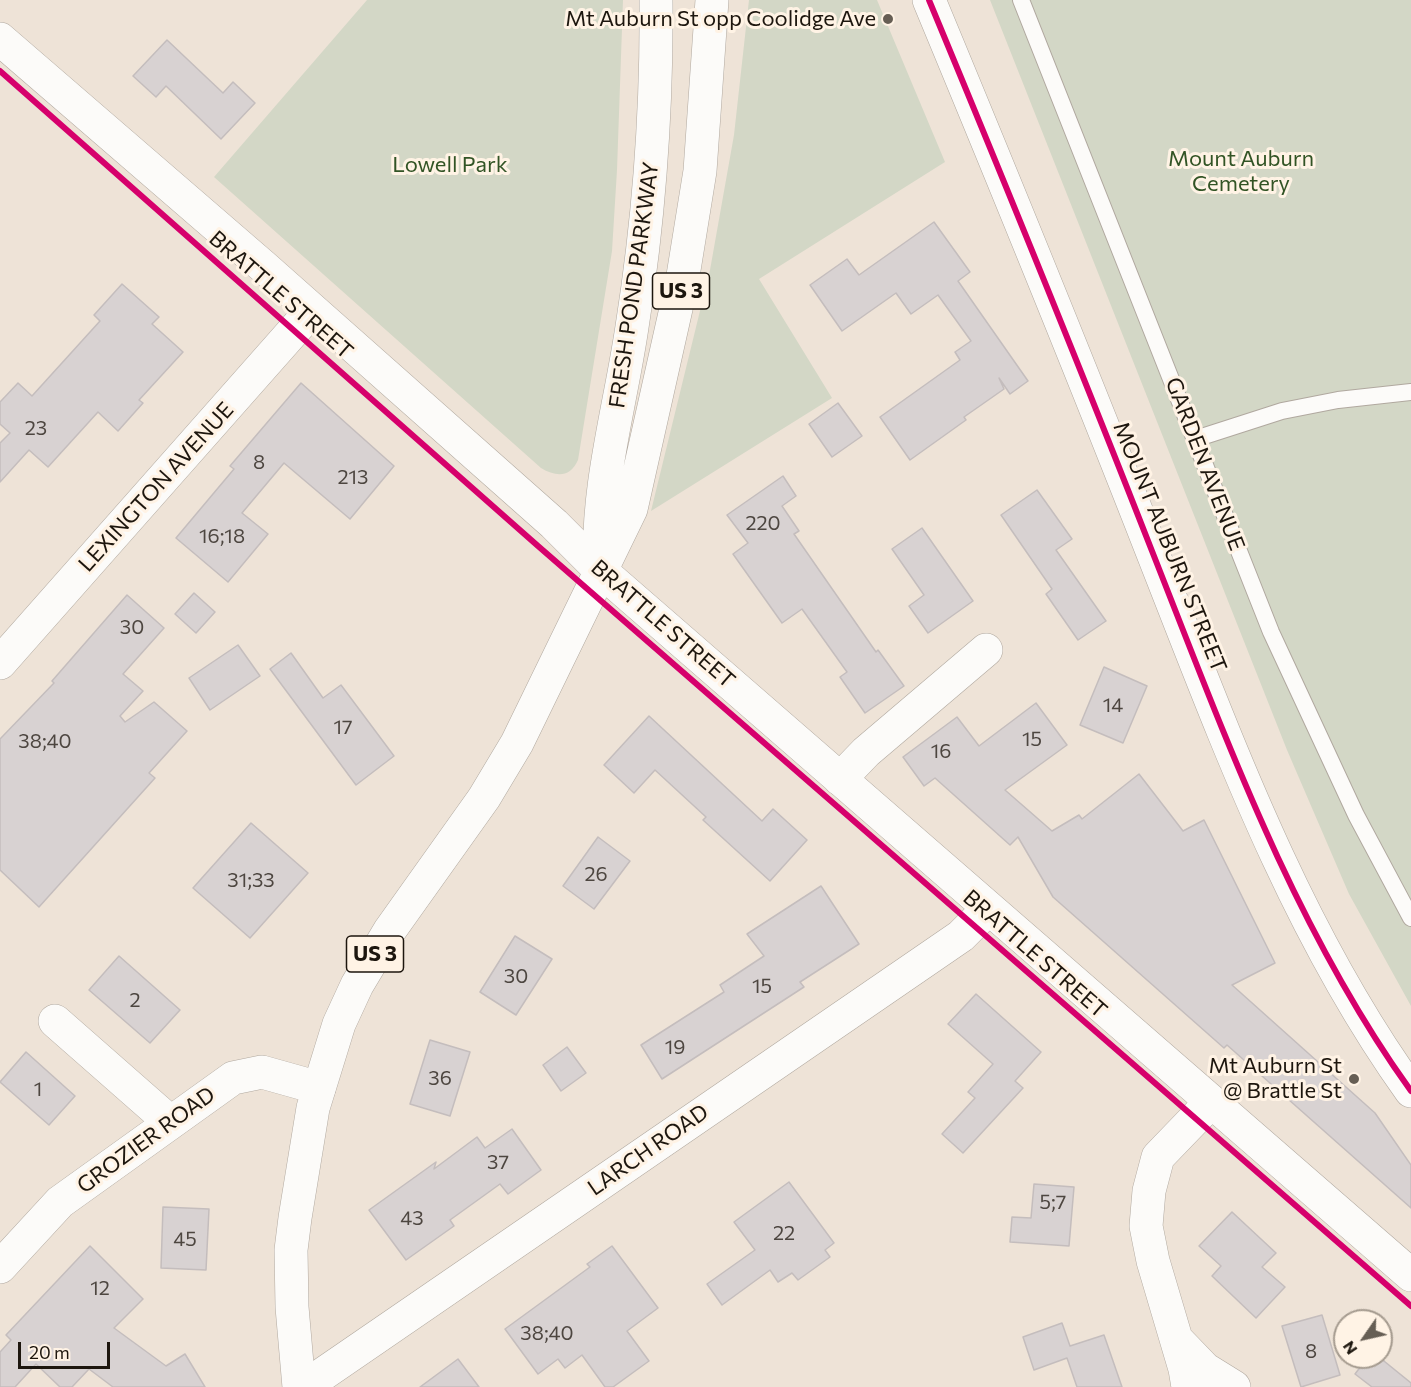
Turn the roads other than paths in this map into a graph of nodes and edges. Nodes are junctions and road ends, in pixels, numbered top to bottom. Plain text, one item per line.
1 (656, 0) edge
2 (712, 0) edge
3 (929, 0) edge
4 (1021, 0) edge
5 (0, 39) edge
6 (312, 310) junction
7 (1411, 392) edge
8 (1195, 439) junction
9 (600, 570) junction
10 (986, 650) dead end
11 (0, 663) edge
12 (840, 779) junction
13 (988, 909) junction
14 (1411, 918) edge
15 (55, 1021) dead end
16 (319, 1088) junction
17 (1411, 1090) edge
18 (1211, 1102) junction
19 (170, 1122) junction
20 (0, 1267) edge
21 (1411, 1275) edge
22 (1176, 1339) junction
23 (299, 1387) edge
24 (304, 1387) edge
25 (1188, 1387) edge
26 (1234, 1387) edge

1 - 9 main road, FRESH POND PARKWAY / US 3
2 - 9 main road, FRESH POND PARKWAY / US 3
3 - 17 main road, MOUNT AUBURN STREET
4 - 8 lane, GARDEN AVENUE
5 - 6 main road, BRATTLE STREET
6 - 9 main road, BRATTLE STREET
6 - 11 main road, LEXINGTON AVENUE
7 - 8 lane
8 - 14 lane, GARDEN AVENUE
9 - 12 main road, BRATTLE STREET
9 - 16 main road, FRESH POND PARKWAY / US 3
10 - 12 main road
12 - 13 main road, BRATTLE STREET
13 - 18 main road, BRATTLE STREET
13 - 24 main road, LARCH ROAD
15 - 19 main road
16 - 19 main road, GROZIER ROAD
16 - 23 main road, FRESH POND PARKWAY / US 3
18 - 21 main road, BRATTLE STREET
18 - 22 main road
19 - 20 main road, GROZIER ROAD
22 - 25 main road
22 - 26 main road

